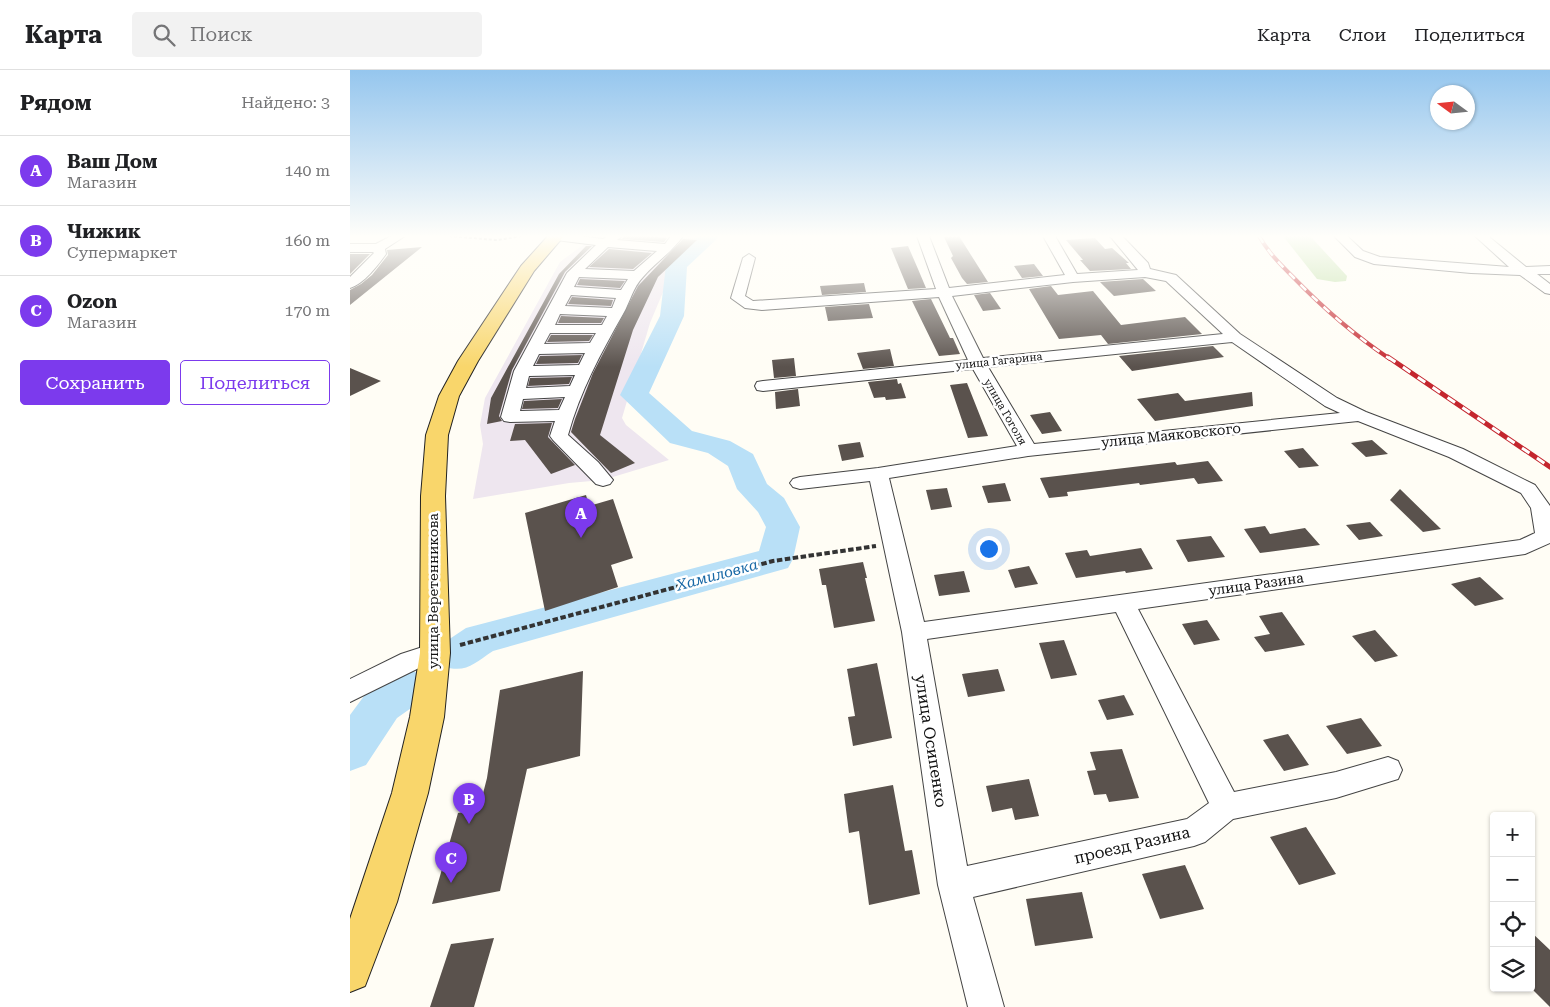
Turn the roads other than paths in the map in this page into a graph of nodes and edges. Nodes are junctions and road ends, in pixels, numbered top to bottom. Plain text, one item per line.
1 (520, 280) edge
2 (571, 280) edge
3 (631, 280) edge
4 (743, 280) edge
5 (939, 280) edge
6 (1058, 280) edge
7 (1172, 280) edge
8 (1535, 280) edge
9 (1550, 290) edge
10 (566, 291) junction
11 (944, 293) junction
12 (625, 294) junction
13 (555, 310) junction
14 (617, 312) junction
15 (546, 329) junction
16 (606, 330) junction
17 (1235, 337) junction
18 (595, 348) junction
19 (535, 349) junction
20 (977, 363) junction
21 (586, 370) junction
22 (522, 371) junction
23 (763, 386) dead end
24 (576, 392) junction
25 (516, 394) junction
26 (566, 415) junction
27 (1360, 416) junction
28 (1028, 450) junction
29 (878, 474) junction
30 (603, 480) dead end
31 (800, 483) dead end
32 (1528, 489) joint
33 (1123, 602) junction
34 (914, 632) junction
35 (435, 653) junction
36 (350, 691) edge
37 (1388, 770) dead end
38 (1226, 807) junction
39 (954, 884) junction
40 (350, 971) edge
41 (986, 1007) edge

1 - 35 main road, улица Веретенникова
2 - 10 street
3 - 12 street
4 - 11 street
5 - 11 street, улица Гоголя
6 - 11 street
7 - 17 street
8 - 9 street
10 - 12 street
10 - 13 street
11 - 20 street, улица Гоголя
12 - 14 street
13 - 14 street
13 - 15 street
14 - 16 street
15 - 16 street
15 - 19 street
16 - 18 street
17 - 20 street, улица Гагарина
17 - 27 street
18 - 19 street
18 - 21 street
19 - 22 street
20 - 23 street, улица Гагарина
20 - 28 street, улица Гоголя
21 - 22 street
21 - 24 street
22 - 25 street
24 - 25 street
24 - 26 street
25 - 26 street
26 - 30 street
27 - 28 street, улица Маяковского
27 - 32 street, улица Маяковского
28 - 29 street, улица Маяковского
29 - 31 street, улица Маяковского
29 - 34 street, улица Осипенко
32 - 33 street, улица Разина
33 - 34 street, улица Разина
33 - 38 street
34 - 39 street, улица Осипенко
35 - 36 street
35 - 40 main road, улица Веретенникова
37 - 38 street
38 - 39 street, проезд Разина
39 - 41 street, улица Осипенко

